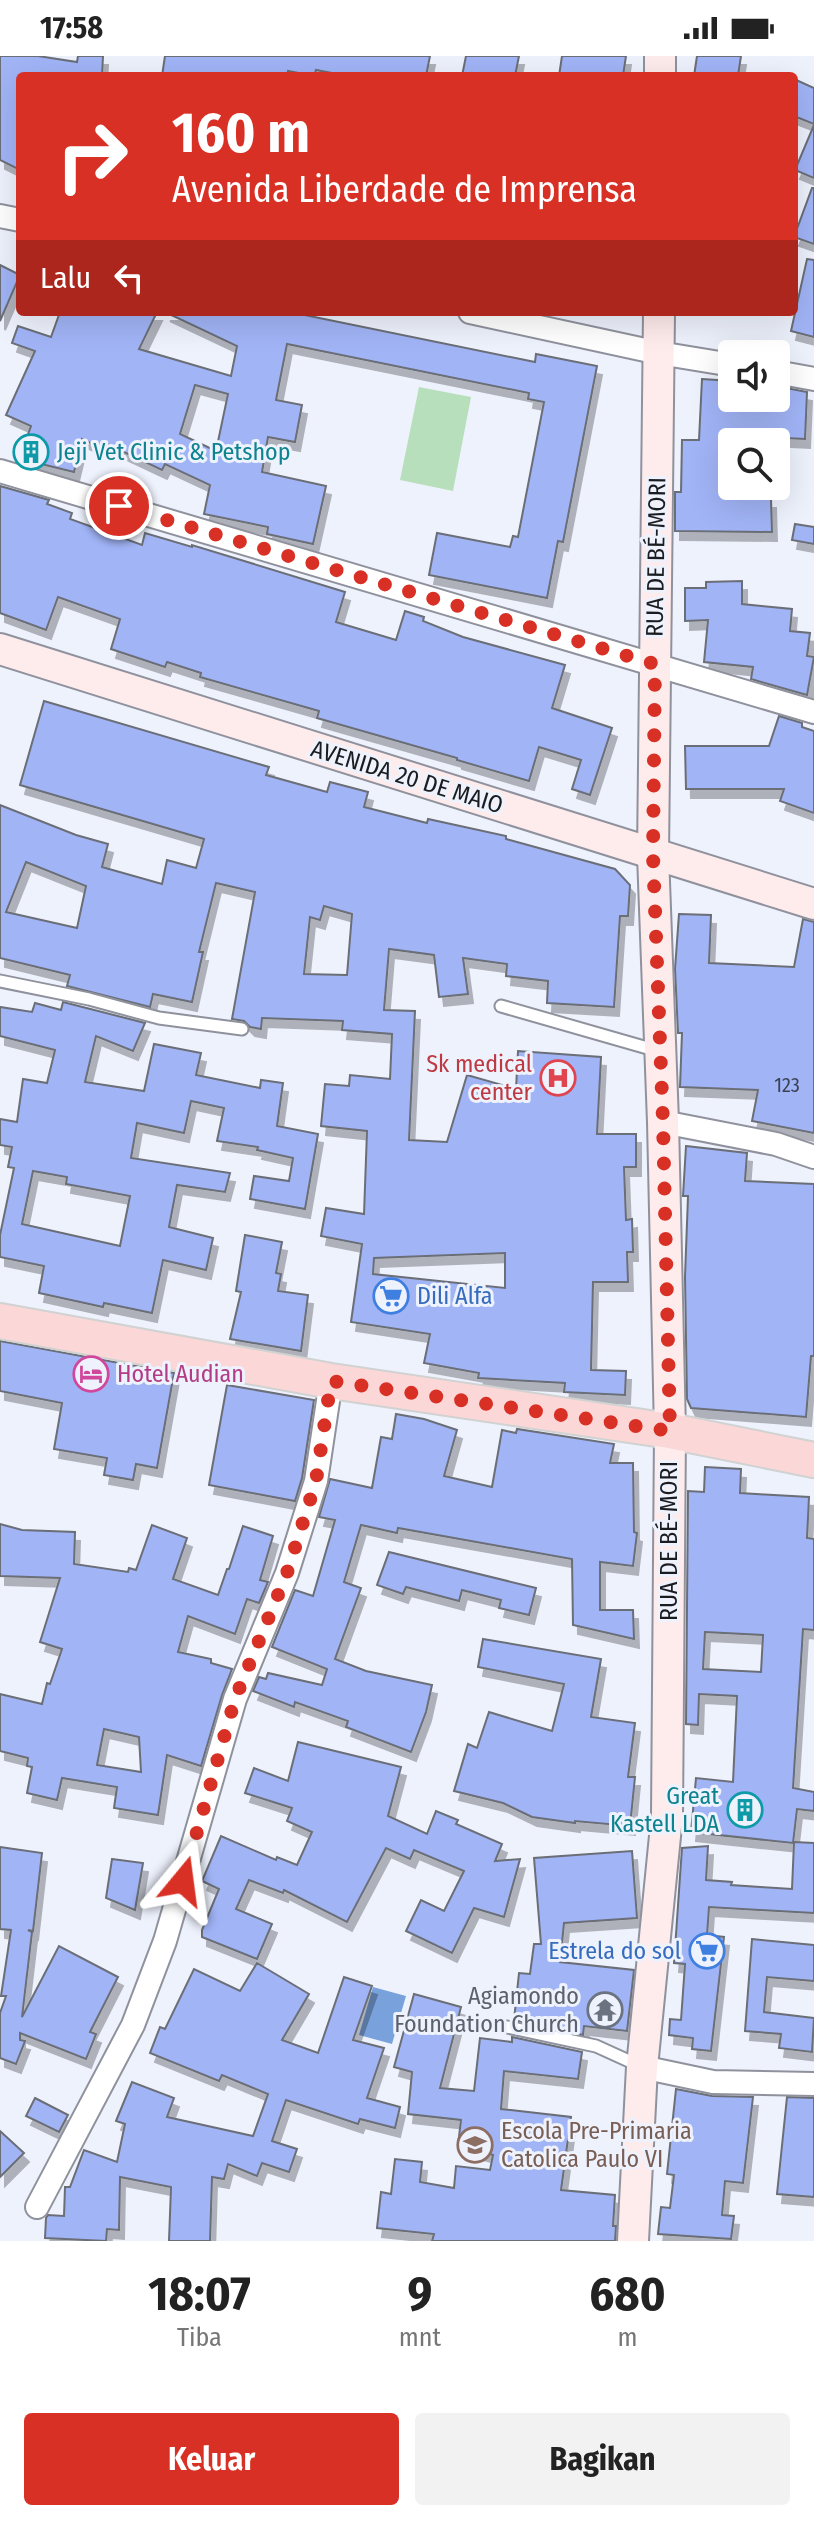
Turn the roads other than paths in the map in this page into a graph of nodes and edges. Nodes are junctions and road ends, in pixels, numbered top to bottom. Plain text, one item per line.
1 (488, 316) edge
2 (659, 316) edge
3 (659, 353) junction
4 (718, 363) edge
5 (790, 375) edge
6 (814, 379) edge
7 (0, 471) edge
8 (0, 649) edge
9 (655, 664) junction
10 (814, 712) edge
11 (653, 855) junction
12 (814, 904) edge
13 (0, 981) edge
14 (501, 1006) dead end
15 (242, 1029) dead end
16 (660, 1052) junction
17 (663, 1122) junction
18 (814, 1157) edge
19 (0, 1321) edge
20 (331, 1381) junction
21 (670, 1431) junction
22 (814, 1460) edge
23 (507, 2027) dead end
24 (642, 2067) junction
25 (814, 2084) edge
26 (37, 2207) dead end
27 (633, 2241) edge

1 - 3 street
2 - 3 main road, RUA DE BÉ-MORI
3 - 4 street
3 - 9 main road, RUA DE BÉ-MORI
5 - 6 street
7 - 9 street
8 - 11 main road, AVENIDA 20 DE MAIO
9 - 10 street
9 - 11 main road, RUA DE BÉ-MORI
11 - 12 main road, AVENIDA 20 DE MAIO
11 - 16 main road, RUA DE BÉ-MORI
13 - 15 lane
14 - 16 lane
16 - 17 main road, RUA DE BÉ-MORI
17 - 18 street
17 - 21 main road, RUA DE BÉ-MORI
19 - 20 main road
20 - 21 main road
20 - 26 street
21 - 22 main road
21 - 24 main road, RUA DE BÉ-MORI
23 - 24 lane
24 - 25 street
24 - 27 main road, RUA DE BÉ-MORI

